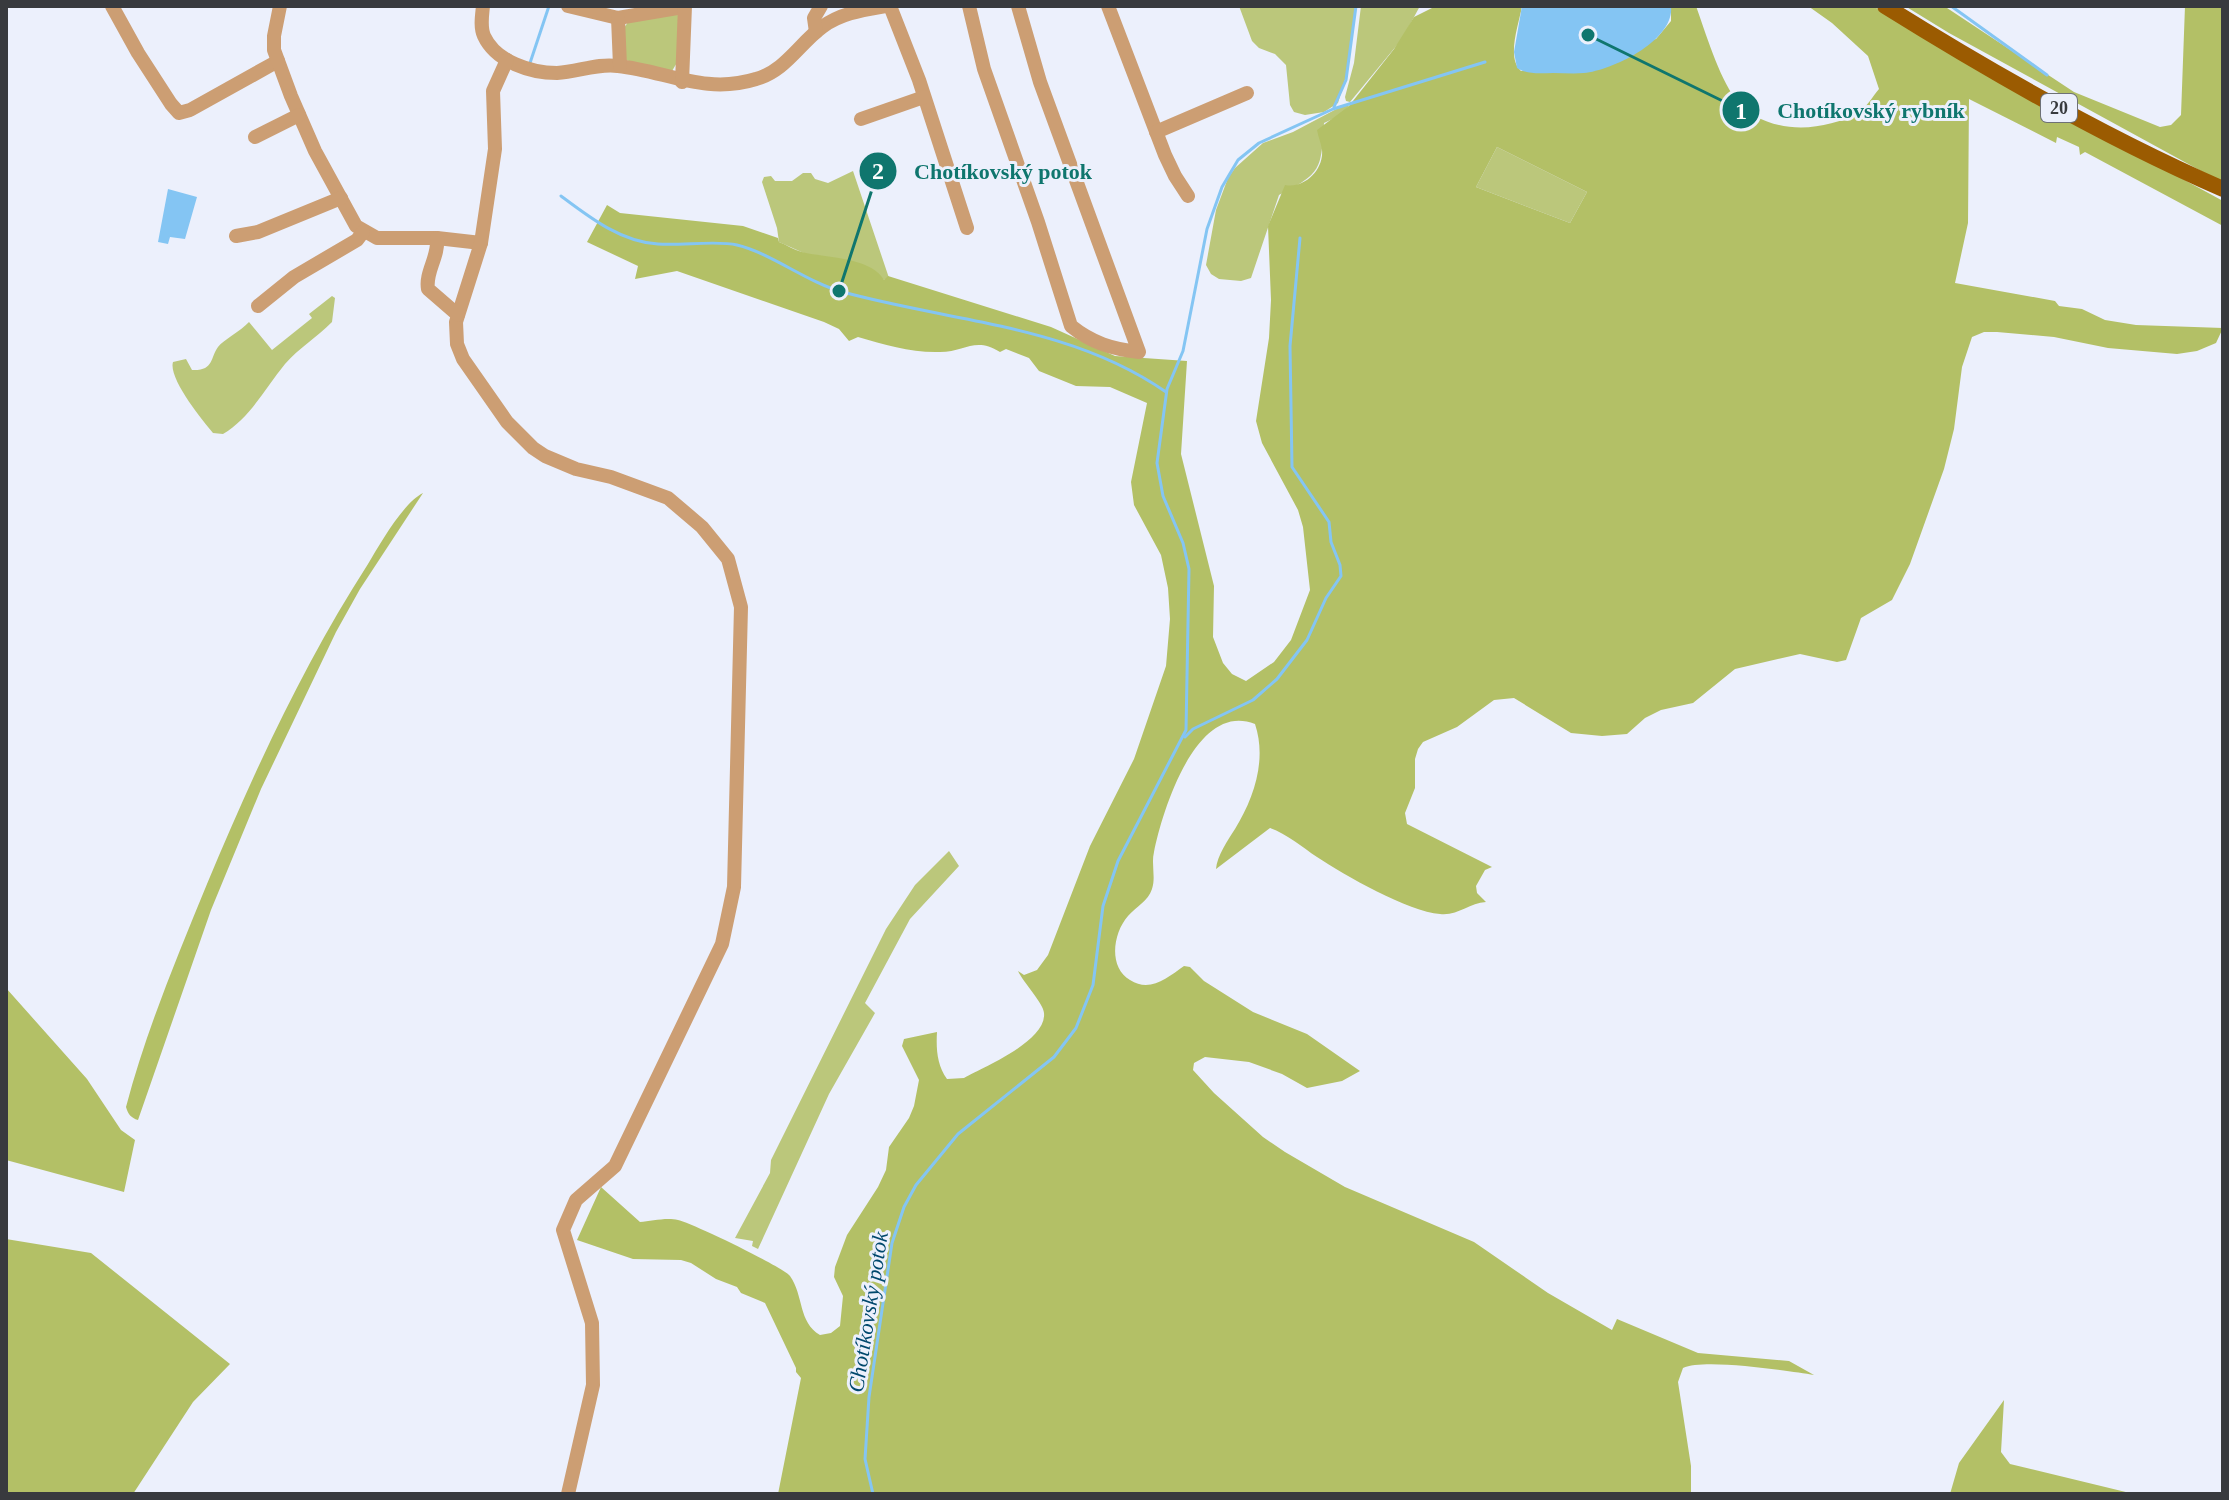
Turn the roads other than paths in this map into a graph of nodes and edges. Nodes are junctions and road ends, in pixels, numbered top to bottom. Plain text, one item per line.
1 (112, 6) edge
2 (280, 6) edge
3 (483, 6) edge
4 (568, 6) edge
5 (684, 6) edge
6 (821, 6) edge
7 (888, 6) edge
8 (969, 6) edge
9 (1018, 6) edge
10 (1108, 6) edge
11 (1885, 6) edge
12 (1892, 6) edge
13 (618, 18) junction
14 (1909, 21) junction
15 (816, 32) junction
16 (278, 61) junction
17 (519, 65) junction
18 (620, 66) junction
19 (682, 82) junction
20 (1247, 93) dead end
21 (924, 97) junction
22 (299, 115) junction
23 (861, 119) dead end
24 (1156, 132) junction
25 (255, 137) dead end
26 (2223, 189) edge
27 (1188, 196) dead end
28 (341, 198) junction
29 (967, 228) dead end
30 (363, 232) junction
31 (236, 236) dead end
32 (437, 238) junction
33 (481, 243) junction
34 (258, 306) dead end
35 (458, 315) junction
36 (568, 1494) edge

1 - 16 street
2 - 16 street
3 - 17 street
4 - 13 street
5 - 13 street
5 - 19 street
6 - 15 street
7 - 15 street
7 - 21 street
8 - 9 street
10 - 24 street
11 - 14 main road, 20
12 - 14 main road
13 - 18 street
14 - 26 main road, 20
15 - 19 street
16 - 22 street
17 - 18 street
17 - 33 street
18 - 19 street
20 - 24 street
21 - 23 street
21 - 29 street
22 - 25 street
22 - 28 street
24 - 27 street
28 - 30 street
28 - 31 street
30 - 32 street
30 - 34 street
32 - 33 street
32 - 35 street
33 - 35 street
35 - 36 street

